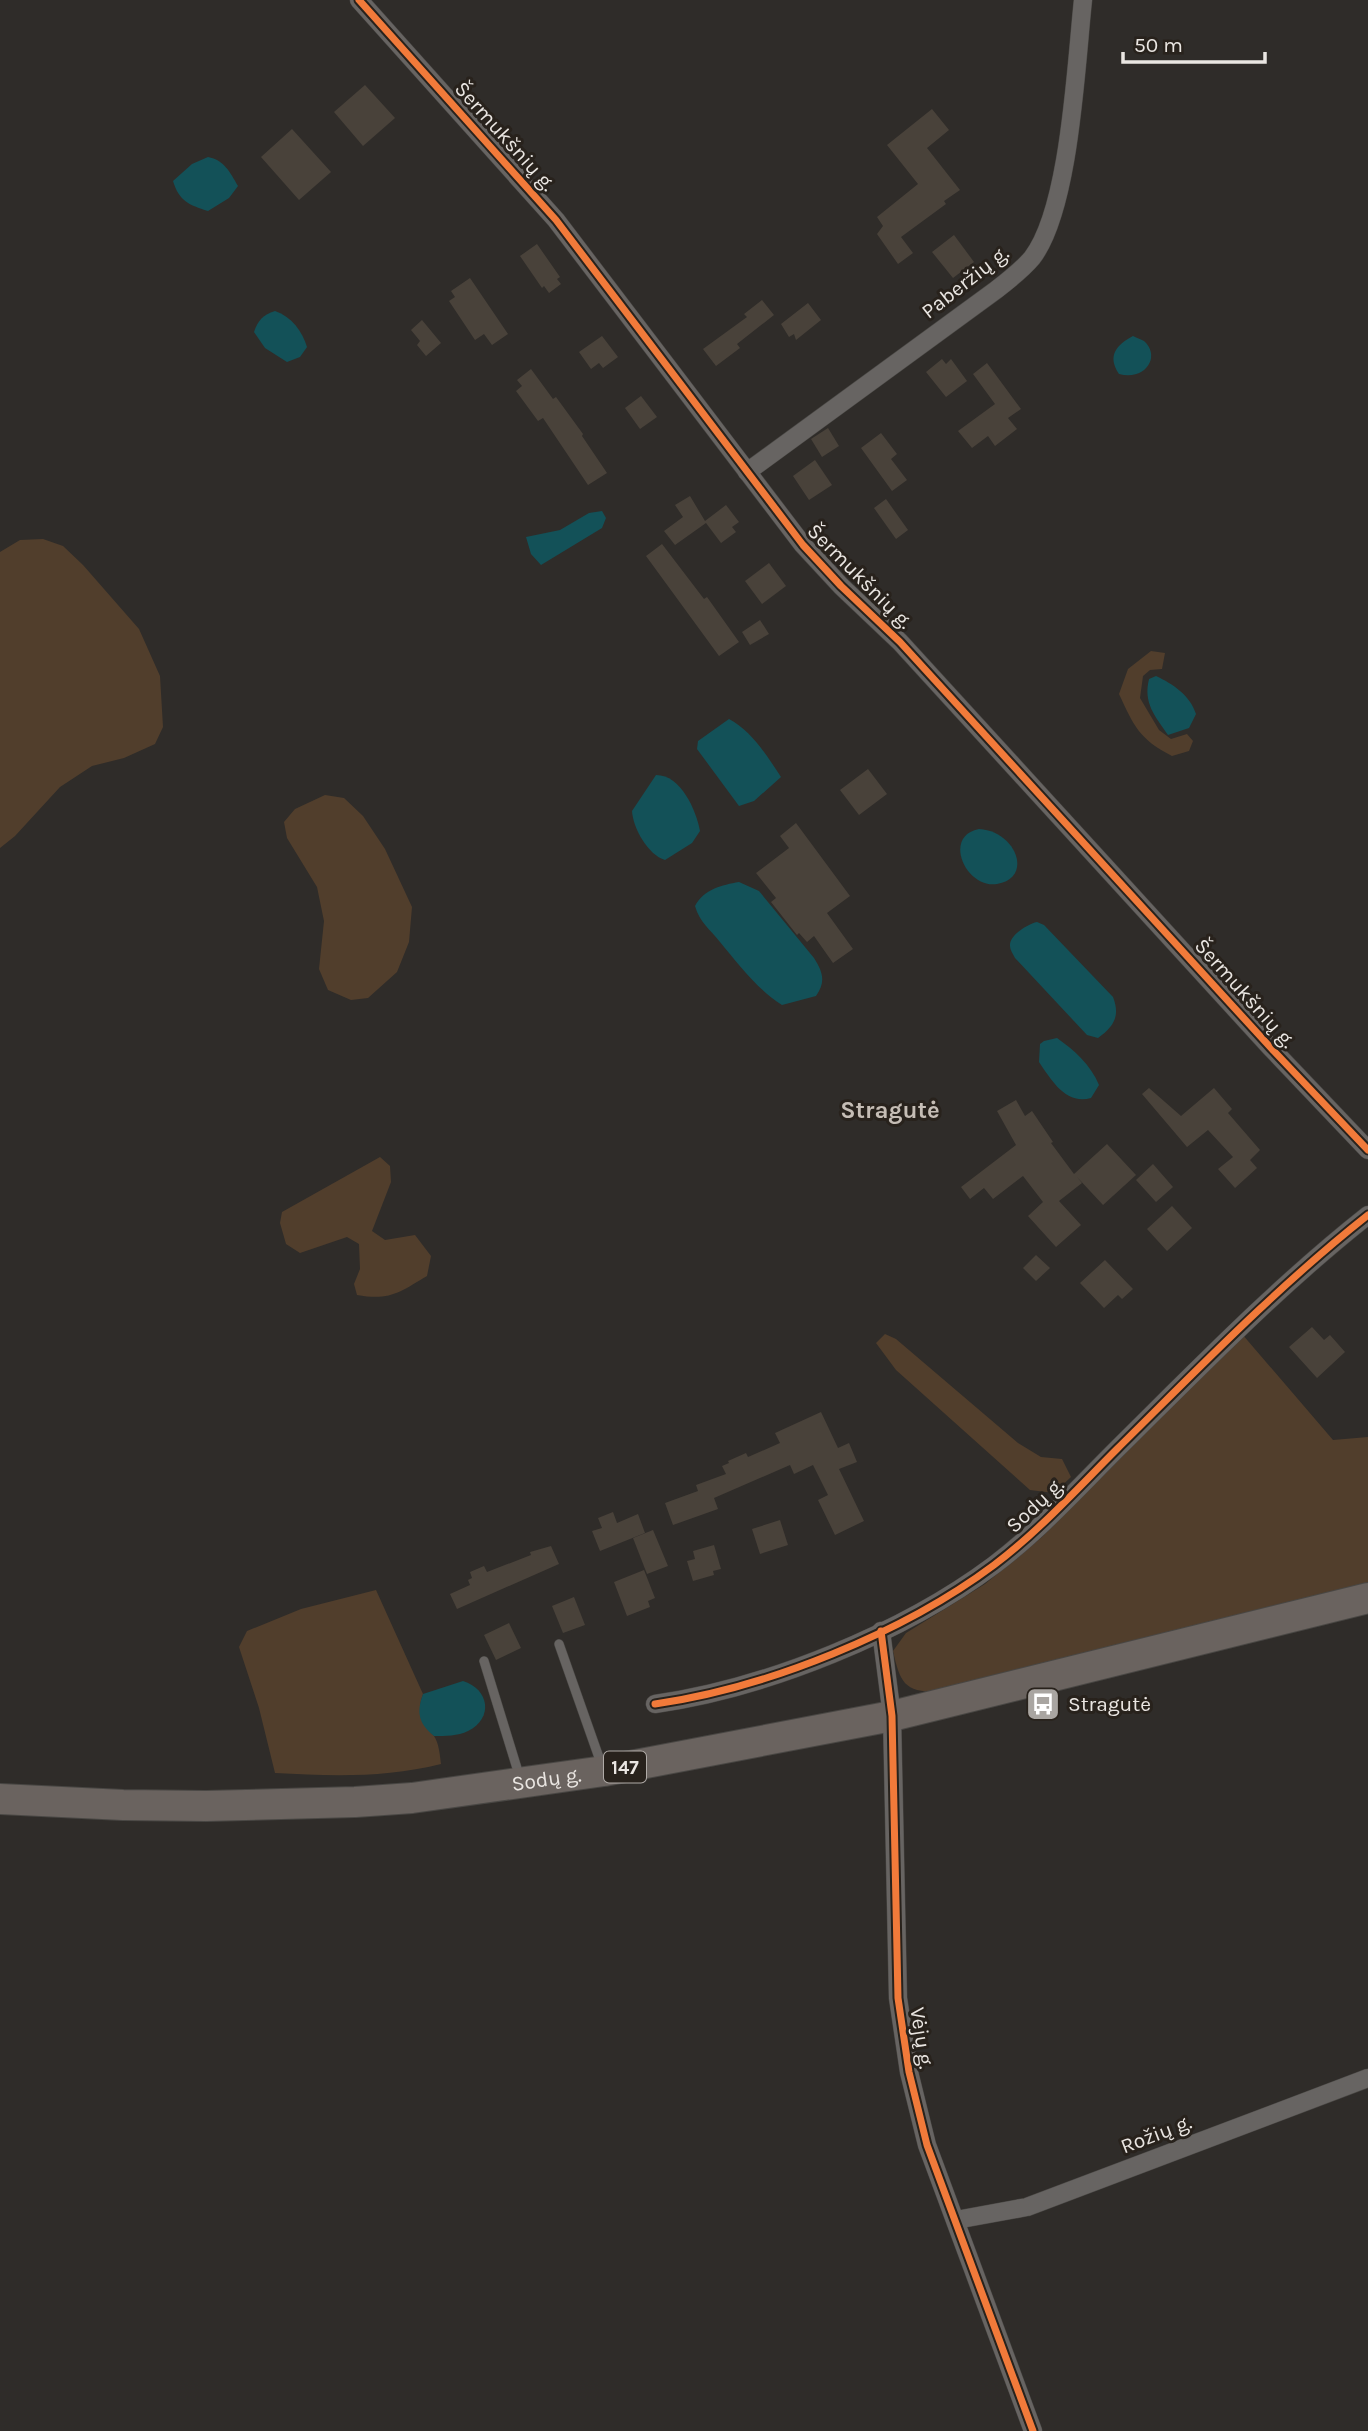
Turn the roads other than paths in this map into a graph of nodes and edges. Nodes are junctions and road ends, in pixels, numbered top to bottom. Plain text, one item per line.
1 (359, 0) edge
2 (1083, 0) edge
3 (747, 472) junction
4 (1368, 1150) edge
5 (1368, 1215) edge
6 (1368, 1598) edge
7 (881, 1631) junction
8 (559, 1644) dead end
9 (484, 1661) dead end
10 (655, 1704) dead end
11 (892, 1716) junction
12 (604, 1771) junction
13 (522, 1783) junction
14 (0, 1799) edge
15 (1368, 2078) edge
16 (956, 2220) junction
17 (1033, 2431) edge

1 - 3 street, Šermukšnių g.
2 - 3 street, Paberžių g.
3 - 4 street, Šermukšnių g.
5 - 7 street, Sodų g.
6 - 11 main road, Sodų g. / 147
7 - 10 street, Sodų g.
7 - 11 street, Vėjų g.
8 - 12 lane
9 - 13 lane
11 - 12 main road, Sodų g. / 147
11 - 16 street, Vėjų g.
12 - 13 main road, Sodų g. / 147
13 - 14 main road, Sodų g. / 147
15 - 16 street, Rožių g.
16 - 17 street, Vėjų g.

